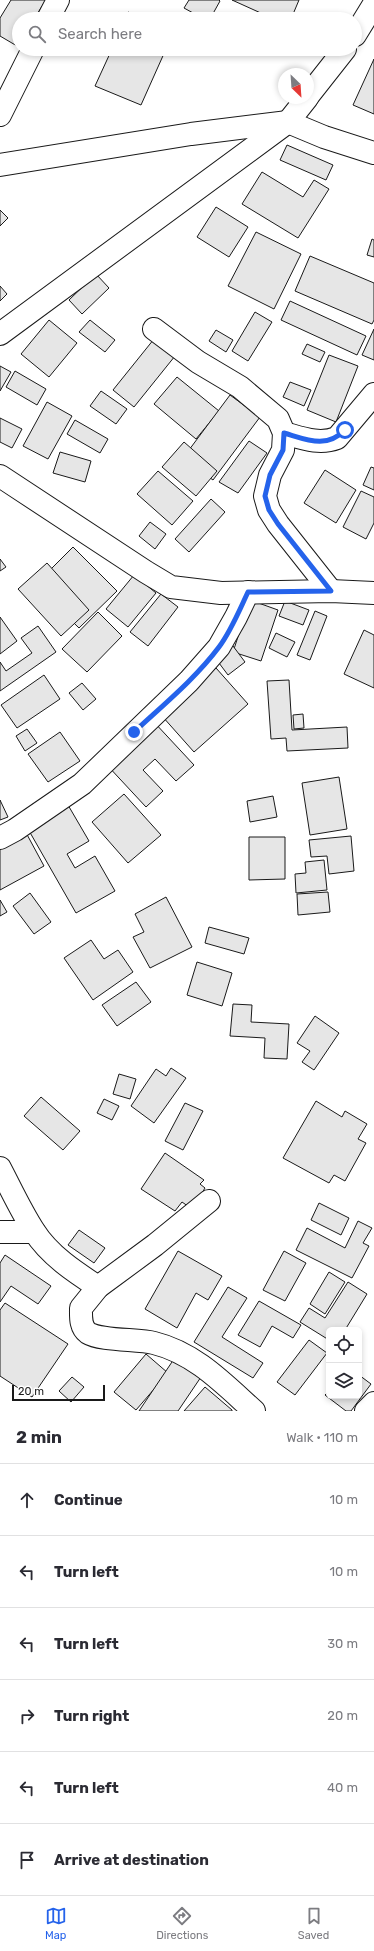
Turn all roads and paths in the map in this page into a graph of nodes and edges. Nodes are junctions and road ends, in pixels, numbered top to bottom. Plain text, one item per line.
1 (58, 0) edge
2 (374, 4) edge
3 (52, 12) edge
4 (362, 24) edge
5 (30, 56) edge
6 (339, 56) edge
7 (314, 88) edge
8 (302, 104) edge
9 (0, 115) edge
10 (288, 122) junction
11 (374, 153) edge
12 (0, 165) edge
13 (154, 329) dead end
14 (0, 334) edge
15 (374, 394) edge
16 (284, 433) junction
17 (0, 476) edge
18 (331, 591) junction
19 (248, 592) junction
20 (374, 593) edge
21 (0, 838) edge
22 (0, 1168) edge
23 (209, 1201) dead end
24 (0, 1232) edge
25 (34, 1232) junction
26 (98, 1287) junction
27 (374, 1403) edge
28 (254, 1411) edge
29 (366, 1411) edge

1 - 3 street
2 - 4 street
5 - 9 street
6 - 7 street
8 - 10 street
10 - 11 street
10 - 12 street
10 - 14 street
13 - 16 street
15 - 16 street
16 - 18 street
17 - 19 street
18 - 19 street
18 - 20 street
19 - 21 street
22 - 25 street
23 - 26 street
24 - 25 street
25 - 26 street
26 - 28 street
27 - 29 street

